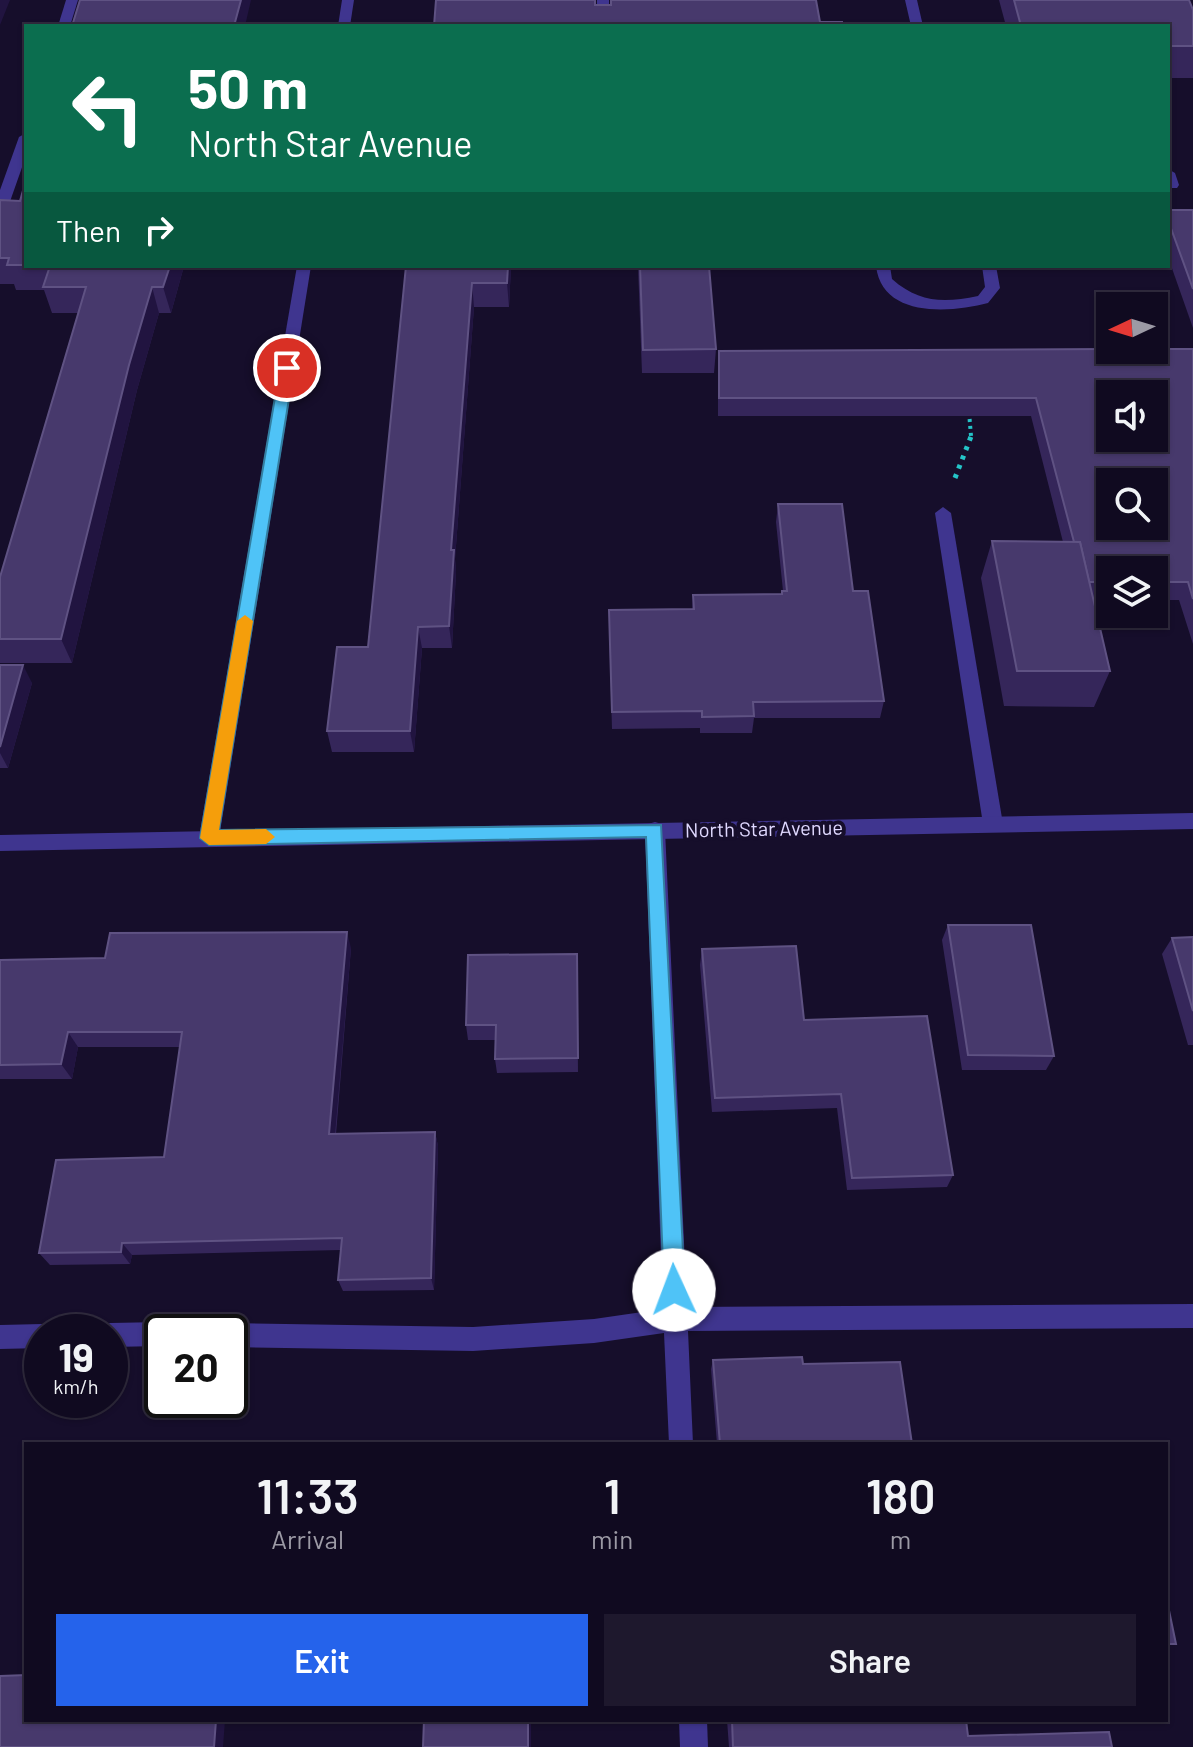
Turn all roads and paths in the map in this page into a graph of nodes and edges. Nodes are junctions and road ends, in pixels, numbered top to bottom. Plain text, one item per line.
1 (72, 0) edge
2 (348, 0) edge
3 (603, 0) edge
4 (911, 0) edge
5 (65, 24) edge
6 (344, 24) edge
7 (603, 24) edge
8 (917, 24) edge
9 (24, 143) edge
10 (0, 210) edge
11 (304, 268) edge
12 (883, 268) edge
13 (989, 268) edge
14 (967, 402) edge
15 (943, 513) joint
16 (1193, 821) edge
17 (993, 824) junction
18 (655, 830) junction
19 (209, 838) junction
20 (0, 843) edge
21 (1193, 1316) edge
22 (676, 1319) junction
23 (248, 1335) edge
24 (24, 1336) edge
25 (0, 1337) edge
26 (681, 1442) edge
27 (693, 1722) edge
28 (694, 1747) edge

1 - 5 street
2 - 6 street
3 - 7 street
4 - 8 street
9 - 10 street
11 - 19 street
12 - 13 street
14 - 15 path
15 - 17 street
16 - 17 street, North Star Avenue
17 - 18 street, North Star Avenue
18 - 19 street, North Star Avenue
18 - 22 street
19 - 20 street, North Star Avenue
21 - 22 street
22 - 23 street
22 - 26 street
24 - 25 street
27 - 28 street

